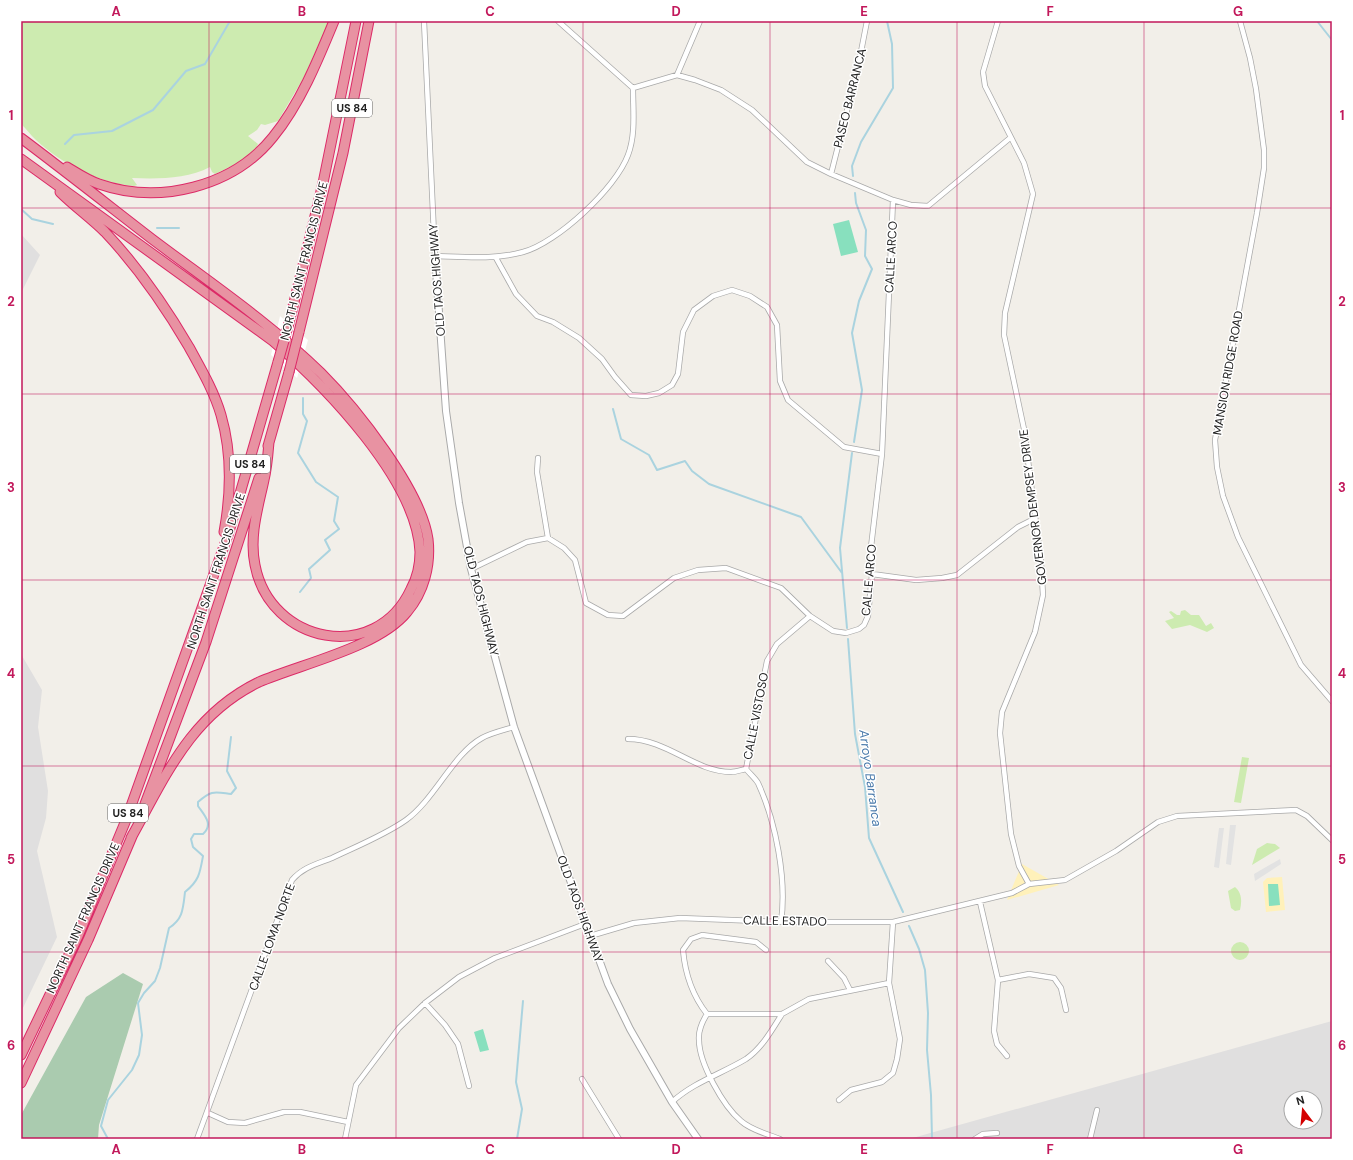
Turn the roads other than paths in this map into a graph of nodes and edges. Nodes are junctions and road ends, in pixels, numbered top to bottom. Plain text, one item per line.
1 (334, 21) edge
2 (356, 21) edge
3 (368, 21) edge
4 (424, 21) edge
5 (558, 21) edge
6 (700, 21) edge
7 (867, 21) edge
8 (998, 21) edge
9 (1240, 21) edge
10 (677, 75) junction
11 (633, 88) junction
12 (21, 138) edge
13 (1010, 138) junction
14 (30, 144) junction
15 (21, 159) edge
16 (30, 166) junction
17 (831, 174) junction
18 (893, 200) junction
19 (435, 256) junction
20 (496, 258) junction
21 (269, 442) junction
22 (882, 454) junction
23 (538, 458) dead end
24 (1034, 520) junction
25 (548, 538) junction
26 (219, 564) junction
27 (471, 569) junction
28 (872, 574) junction
29 (810, 616) junction
30 (1332, 701) edge
31 (514, 727) junction
32 (628, 739) dead end
33 (746, 769) junction
34 (131, 838) junction
35 (1332, 840) edge
36 (1029, 884) junction
37 (980, 902) junction
38 (781, 922) junction
39 (893, 922) junction
40 (585, 924) junction
41 (590, 936) junction
42 (766, 950) dead end
43 (828, 961) dead end
44 (998, 980) junction
45 (889, 983) junction
46 (850, 990) junction
47 (425, 1003) junction
48 (1066, 1010) dead end
49 (707, 1014) junction
50 (782, 1014) junction
51 (21, 1055) edge
52 (1007, 1056) dead end
53 (710, 1076) junction
54 (582, 1079) dead end
55 (21, 1083) edge
56 (469, 1086) dead end
57 (839, 1100) dead end
58 (672, 1102) junction
59 (1096, 1110) dead end
60 (208, 1113) junction
61 (348, 1122) junction
62 (996, 1132) dead end
63 (197, 1139) edge
64 (346, 1139) edge
65 (619, 1139) edge
66 (698, 1139) edge
67 (780, 1139) edge
68 (975, 1139) edge
69 (1090, 1139) edge

1 - 14 highway
2 - 26 highway, NORTH SAINT FRANCIS DRIVE / US 84, bridge
3 - 21 highway, NORTH SAINT FRANCIS DRIVE / US 84, bridge
4 - 19 street, OLD TAOS HIGHWAY
5 - 11 street
6 - 10 street
7 - 17 street, PASEO BARRANCA
8 - 13 street, GOVERNOR DEMPSEY DRIVE
9 - 30 street, MANSION RIDGE ROAD
10 - 11 street
10 - 17 street
11 - 20 street
12 - 14 highway
13 - 18 street
13 - 24 street, GOVERNOR DEMPSEY DRIVE
14 - 34 highway
15 - 16 highway
16 - 21 highway
16 - 26 highway
17 - 18 street
18 - 22 street, CALLE ARCO
19 - 20 street
19 - 27 street, OLD TAOS HIGHWAY
20 - 22 street
21 - 34 highway, NORTH SAINT FRANCIS DRIVE / US 84
22 - 28 street, CALLE ARCO
23 - 25 street
24 - 28 street
24 - 36 street, GOVERNOR DEMPSEY DRIVE
25 - 27 street
25 - 29 street, CALLE ARCO
26 - 51 highway, NORTH SAINT FRANCIS DRIVE / US 84
27 - 31 street, OLD TAOS HIGHWAY
28 - 29 street, CALLE ARCO
29 - 33 street, CALLE VISTOSO
31 - 40 street, OLD TAOS HIGHWAY
31 - 60 street, CALLE LOMA NORTE
32 - 33 street
33 - 38 street, CALLE VISTOSO
34 - 55 highway, NORTH SAINT FRANCIS DRIVE / US 84
35 - 36 street
36 - 37 street, CALLE ESTADO
37 - 39 street, CALLE ESTADO
37 - 44 street
38 - 39 street, CALLE ESTADO
38 - 41 street, CALLE ESTADO
39 - 45 street
40 - 41 street, OLD TAOS HIGHWAY
40 - 47 street
41 - 58 street, OLD TAOS HIGHWAY
42 - 49 street
43 - 46 street
44 - 48 street
44 - 52 street
45 - 46 street
45 - 57 street
46 - 50 street
47 - 56 street
47 - 61 street
49 - 50 street
49 - 53 street
50 - 53 street
53 - 58 street
53 - 67 street
54 - 65 street
58 - 66 street, OLD TAOS HIGHWAY
59 - 69 street
60 - 61 street
60 - 63 street, CALLE LOMA NORTE
61 - 64 street
62 - 68 street

